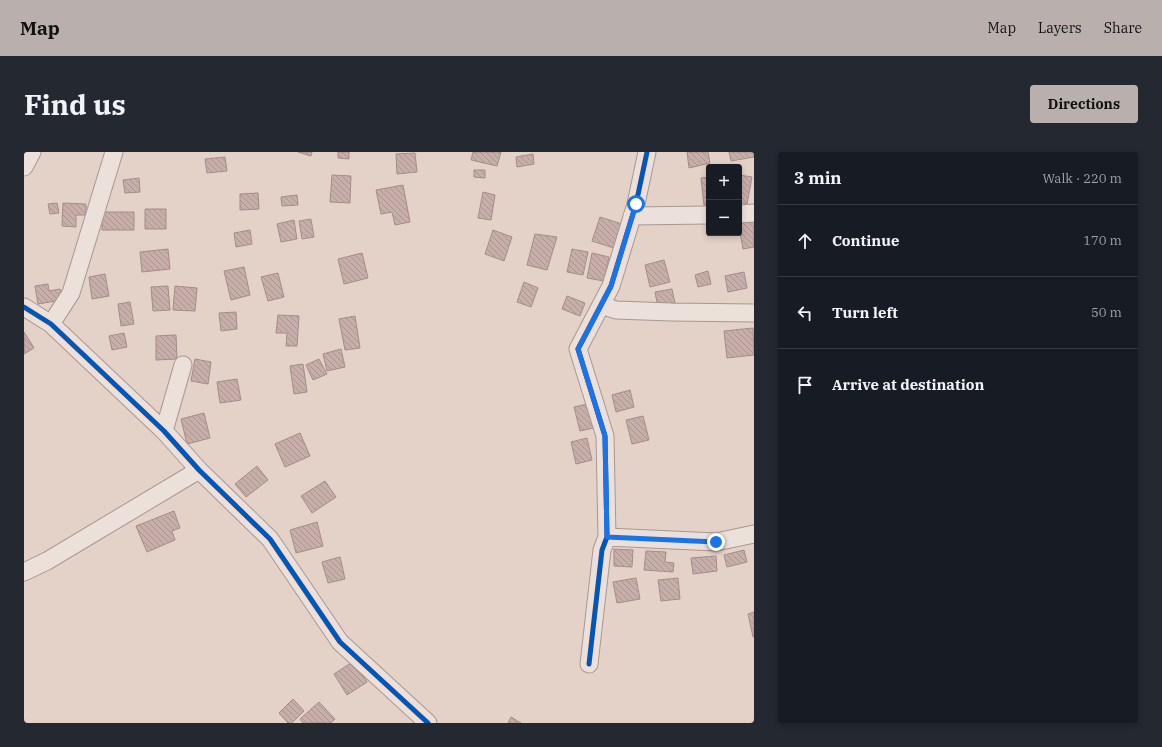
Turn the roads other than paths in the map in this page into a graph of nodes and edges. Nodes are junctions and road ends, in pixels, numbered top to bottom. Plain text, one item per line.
1 (32, 152) edge
2 (114, 152) edge
3 (647, 152) edge
4 (24, 167) edge
5 (742, 214) edge
6 (754, 214) edge
7 (706, 215) edge
8 (632, 216) junction
9 (601, 305) junction
10 (24, 307) edge
11 (754, 312) edge
12 (51, 324) junction
13 (183, 365) dead end
14 (164, 431) junction
15 (199, 470) junction
16 (754, 534) edge
17 (607, 537) junction
18 (24, 572) edge
19 (589, 664) dead end
20 (428, 723) edge

1 - 4 street
2 - 12 street
3 - 8 street
5 - 6 street
7 - 8 street
8 - 9 street
9 - 11 street
9 - 17 street
10 - 12 street
12 - 14 street
13 - 14 street
14 - 15 street
15 - 18 street
15 - 20 street
16 - 17 street
17 - 19 street

